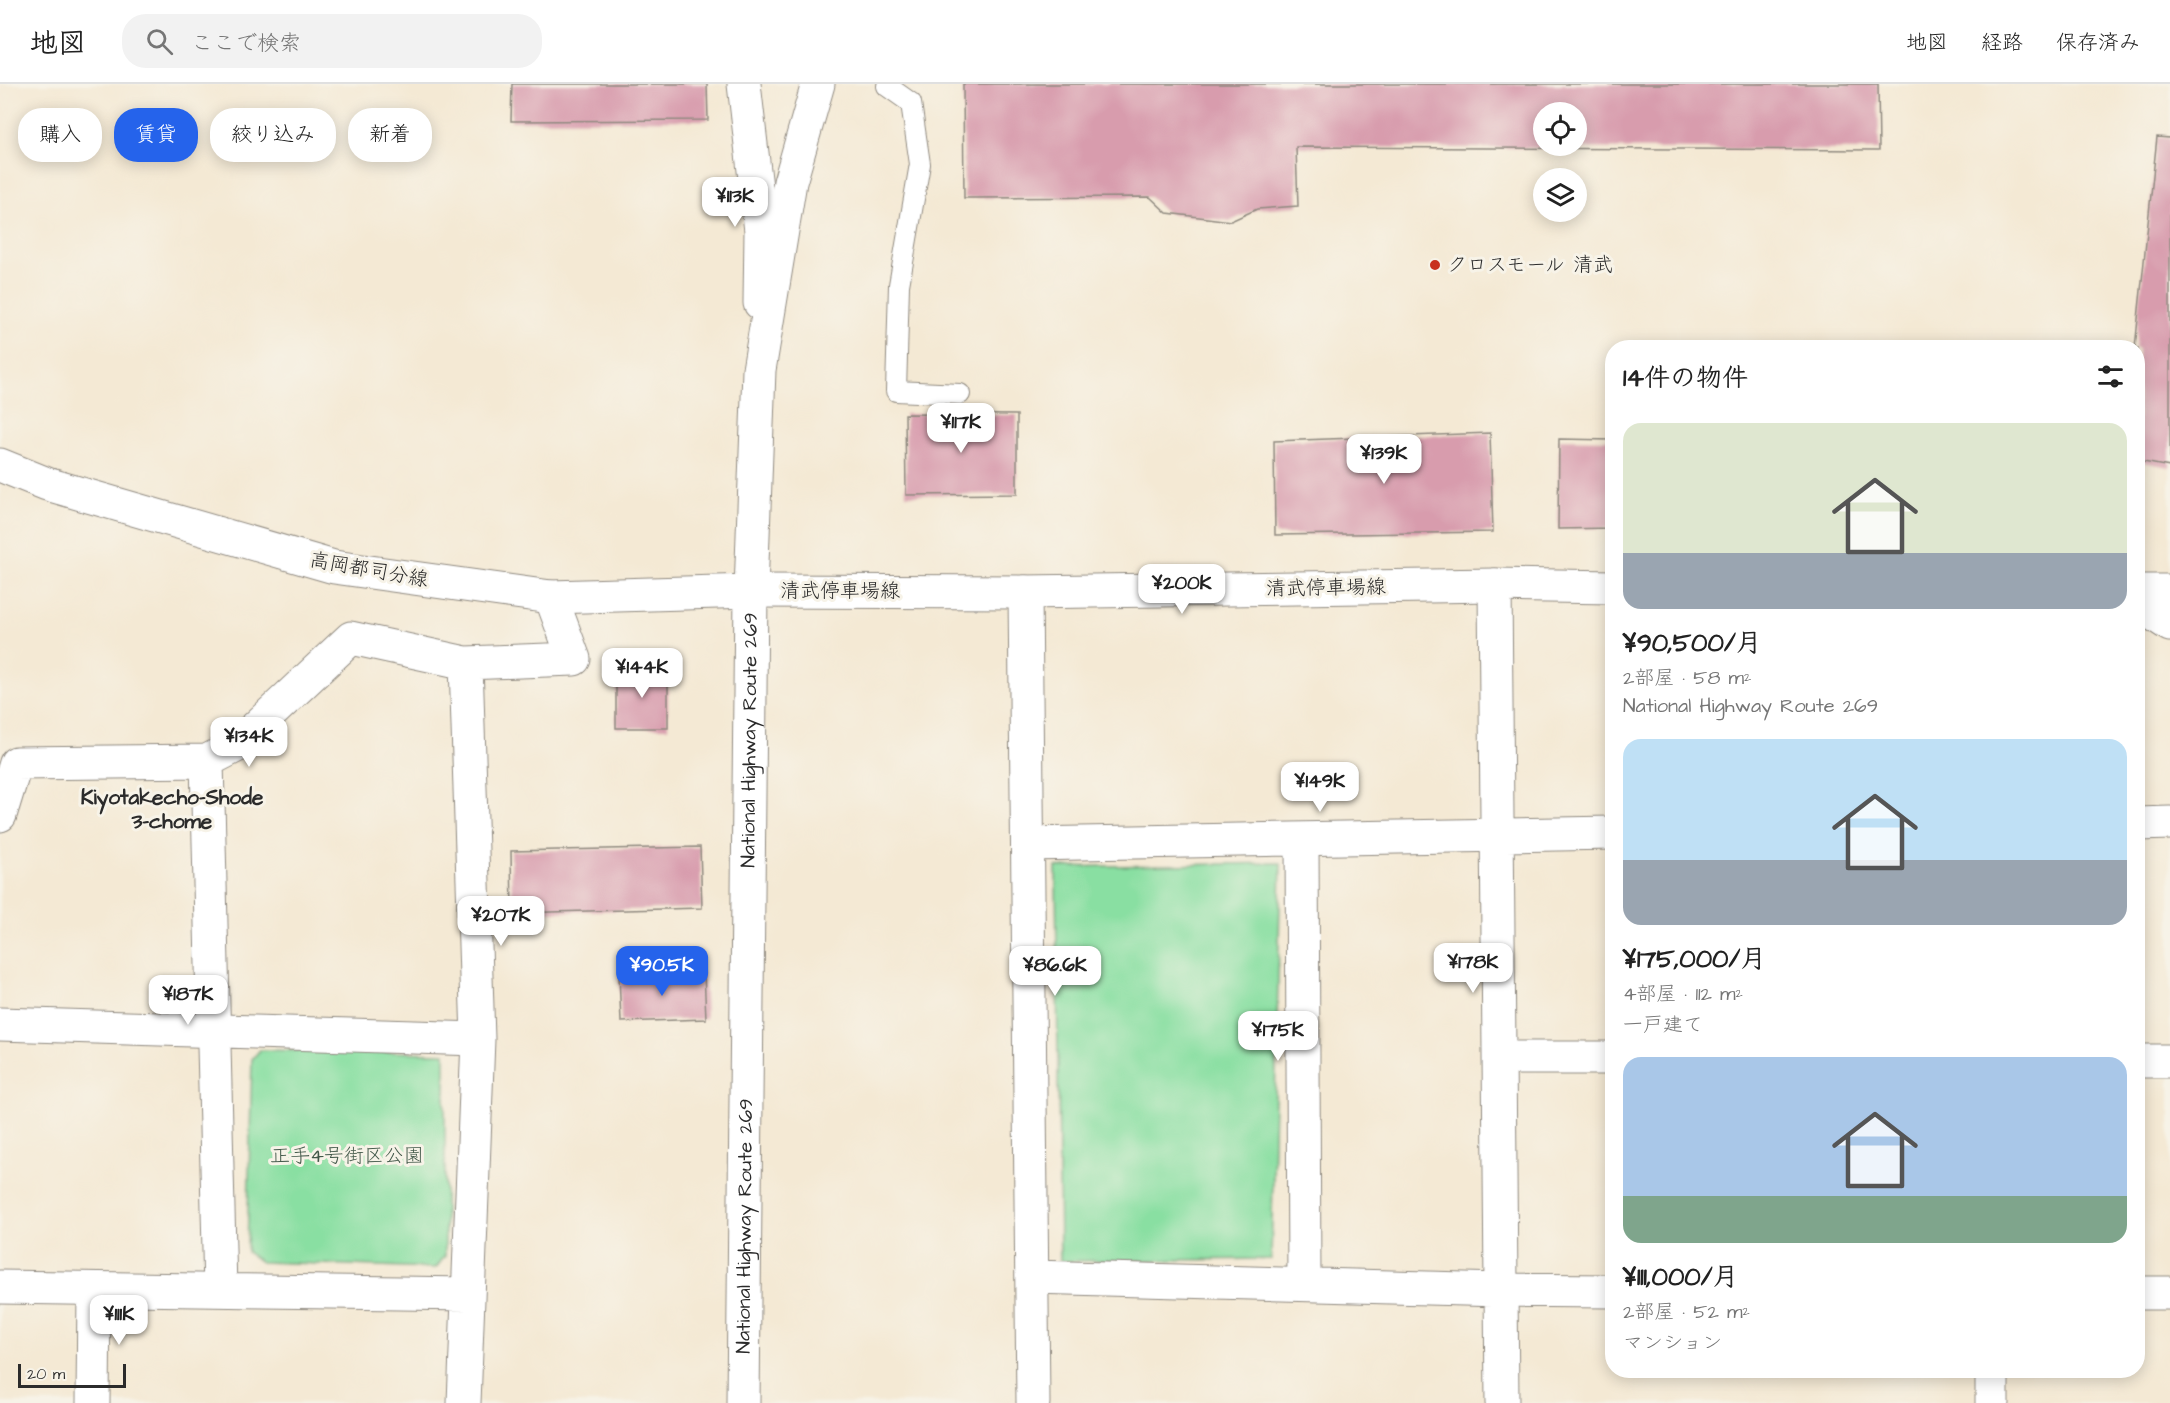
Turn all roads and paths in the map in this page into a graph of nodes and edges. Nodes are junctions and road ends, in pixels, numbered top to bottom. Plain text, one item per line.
1 (744, 84) edge
2 (818, 84) edge
3 (887, 86) dead end
4 (759, 370) junction
5 (960, 394) dead end
6 (0, 465) edge
7 (2170, 576) edge
8 (2145, 583) edge
9 (1495, 585) junction
10 (1605, 586) edge
11 (751, 591) junction
12 (2145, 591) edge
13 (2170, 591) edge
14 (1025, 592) junction
15 (551, 597) junction
16 (2145, 609) edge
17 (2170, 625) edge
18 (466, 663) junction
19 (207, 761) junction
20 (0, 815) edge
21 (2170, 823) edge
22 (2145, 824) edge
23 (1605, 833) edge
24 (1497, 836) junction
25 (1302, 838) junction
26 (1028, 844) junction
27 (0, 1024) edge
28 (214, 1031) junction
29 (478, 1039) junction
30 (1499, 1058) junction
31 (1605, 1058) edge
32 (2145, 1061) edge
33 (2170, 1061) edge
34 (1032, 1277) junction
35 (1305, 1284) junction
36 (0, 1287) edge
37 (94, 1288) junction
38 (220, 1290) junction
39 (1501, 1290) junction
40 (1605, 1291) edge
41 (2145, 1293) edge
42 (2170, 1293) edge
43 (468, 1294) junction
44 (1992, 1378) edge
45 (93, 1403) edge
46 (464, 1403) edge
47 (743, 1403) edge
48 (1033, 1403) edge
49 (1502, 1403) edge
50 (1992, 1403) edge

1 - 4 main road
2 - 4 main road, National Highway Route 269
3 - 5 lane
4 - 11 main road, National Highway Route 269
6 - 15 main road, 高岡都司分線
7 - 8 main road
9 - 10 main road, 清武停車場線
9 - 14 main road, 清武停車場線
9 - 24 main road
11 - 14 main road, 清武停車場線
11 - 15 main road, 高岡都司分線
11 - 47 main road, National Highway Route 269
12 - 13 main road
14 - 26 main road
15 - 18 main road
16 - 17 main road
18 - 19 main road
18 - 29 main road
19 - 20 main road
19 - 28 main road
21 - 22 main road
23 - 24 main road
24 - 25 main road
24 - 30 main road
25 - 26 main road
25 - 35 main road
26 - 34 main road
27 - 28 main road
28 - 29 main road
28 - 38 main road
29 - 43 main road
30 - 31 main road
30 - 39 main road
32 - 33 main road
34 - 35 main road
34 - 48 main road
35 - 39 main road
36 - 37 main road
37 - 38 main road
37 - 45 main road
38 - 43 main road
39 - 40 main road
39 - 49 main road
41 - 42 main road
43 - 46 main road
44 - 50 main road

